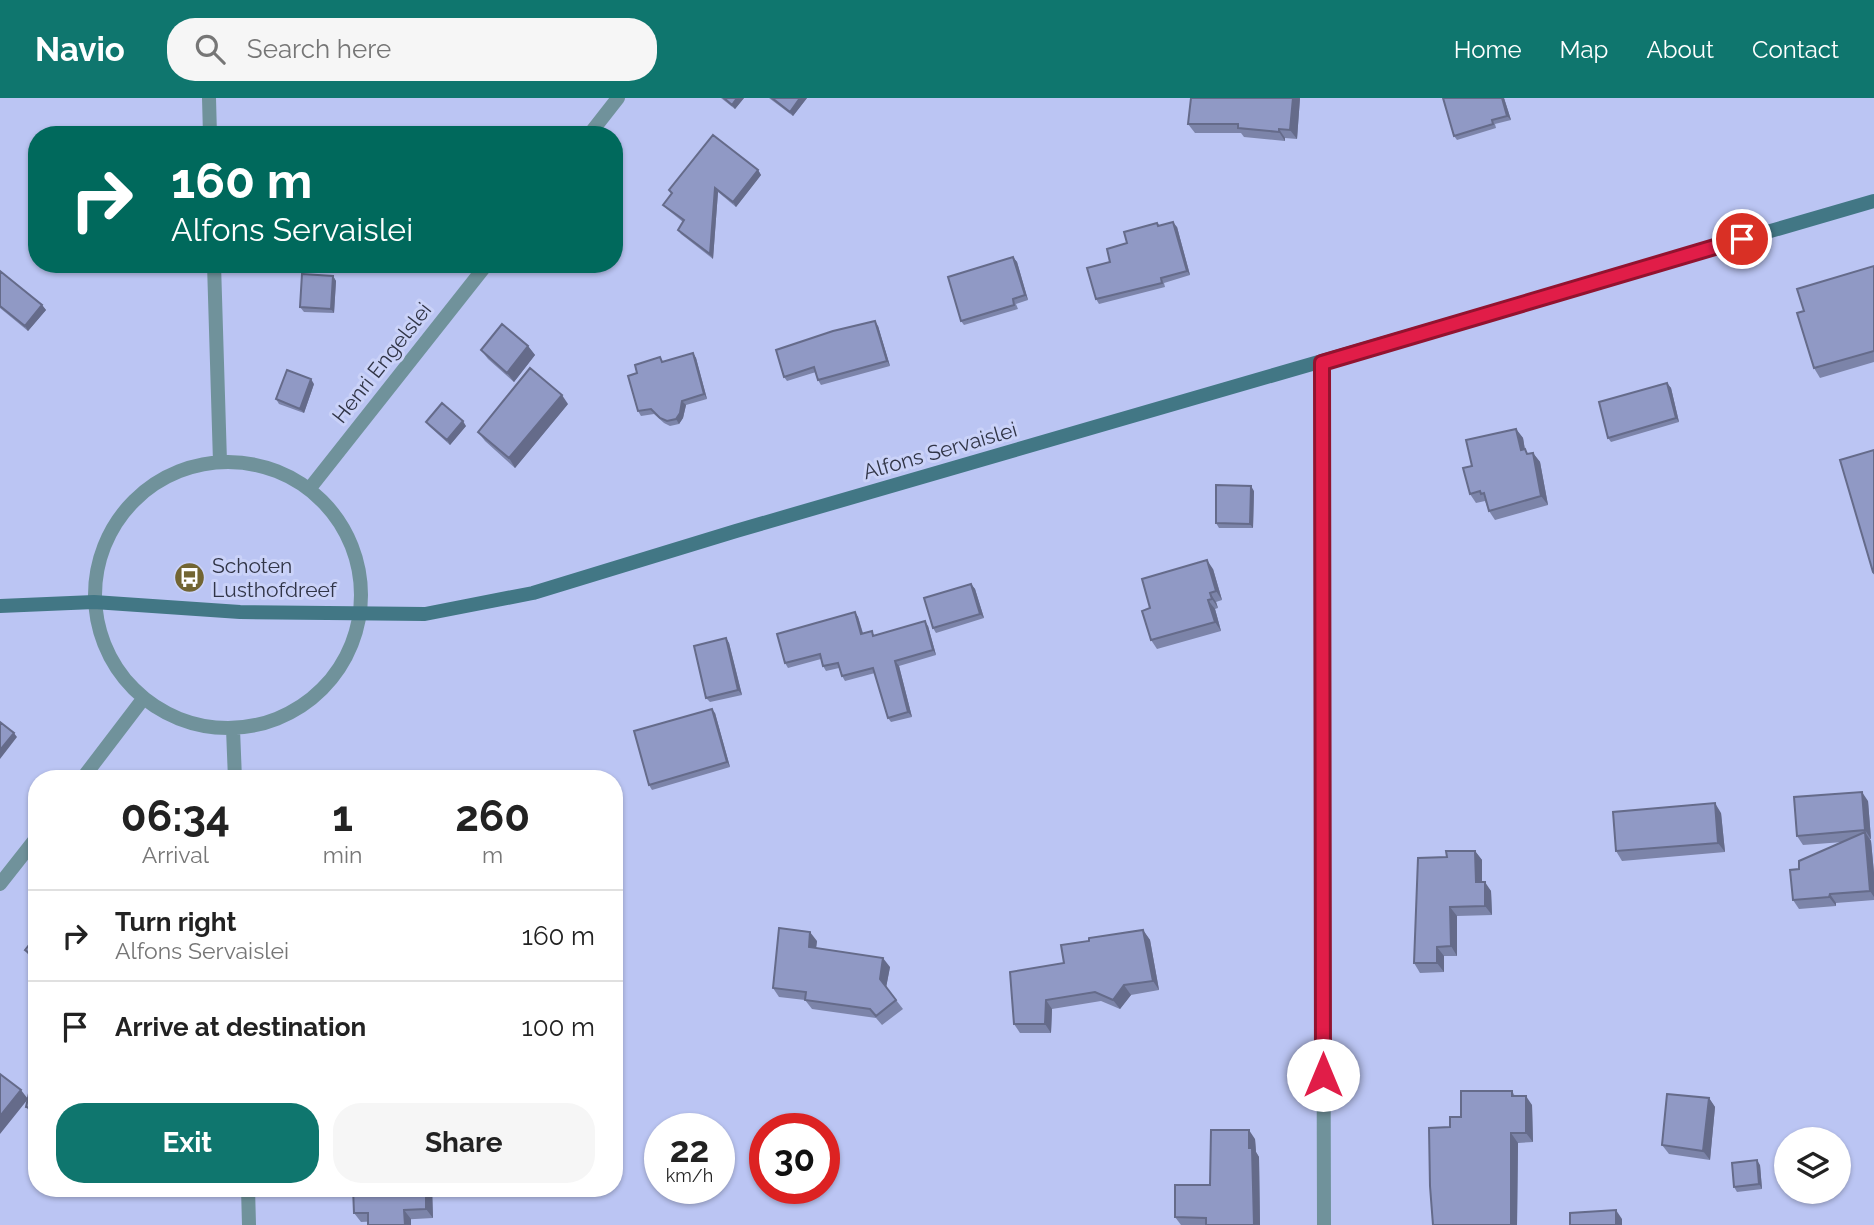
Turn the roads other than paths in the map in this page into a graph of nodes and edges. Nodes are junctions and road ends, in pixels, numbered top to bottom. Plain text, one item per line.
1 (209, 98) edge
2 (618, 98) edge
3 (210, 126) edge
4 (596, 126) edge
5 (1874, 201) edge
6 (214, 273) edge
7 (480, 273) edge
8 (1322, 363) junction
9 (220, 462) junction
10 (310, 488) junction
11 (94, 602) junction
12 (0, 606) edge
13 (361, 613) junction
14 (143, 699) junction
15 (233, 729) junction
16 (89, 770) edge
17 (234, 770) edge
18 (28, 848) edge
19 (0, 884) edge
20 (248, 1197) edge
21 (249, 1225) edge
22 (1324, 1225) edge

1 - 3 street
2 - 4 street
5 - 8 street, Alfons Servaislei
6 - 9 street
7 - 10 street, Henri Engelslei
8 - 13 street, Alfons Servaislei
8 - 22 street
9 - 10 street
9 - 11 street
10 - 13 street
11 - 12 street, Alfons Servaislei
11 - 13 street, Alfons Servaislei
11 - 14 street
13 - 15 street
14 - 15 street
14 - 16 street
15 - 17 street
18 - 19 street
20 - 21 street

